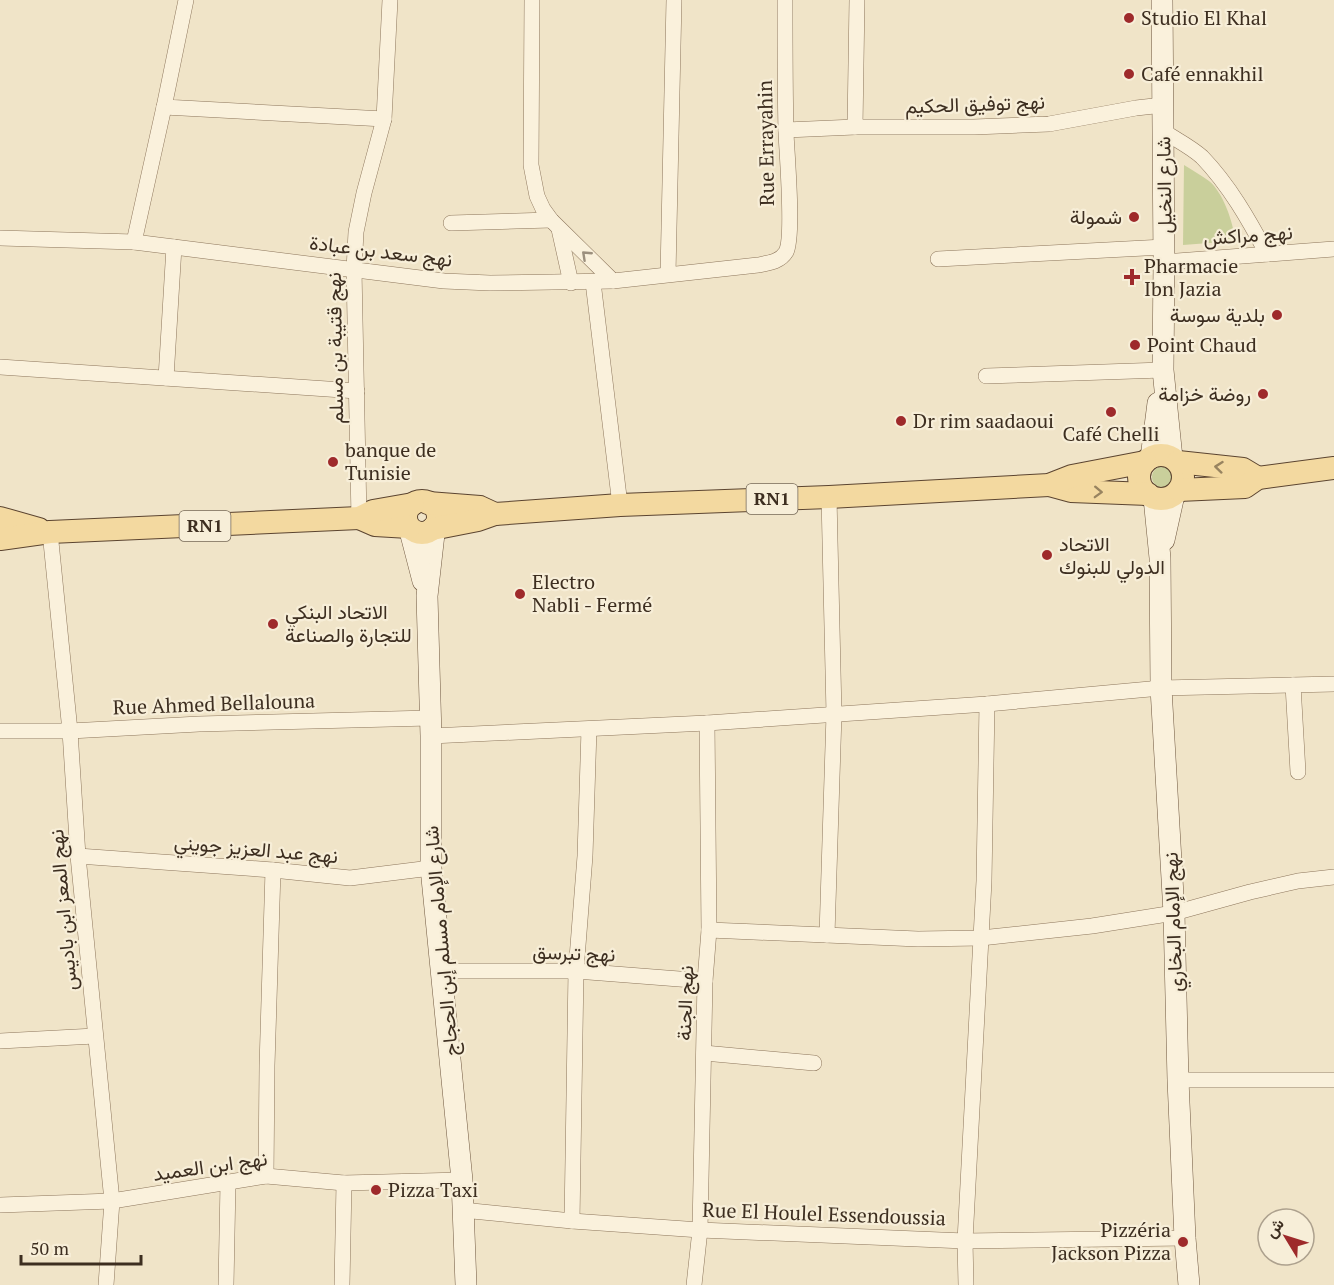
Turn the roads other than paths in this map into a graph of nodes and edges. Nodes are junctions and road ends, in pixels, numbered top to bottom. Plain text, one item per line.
1 (186, 0) edge
2 (390, 0) edge
3 (532, 0) edge
4 (674, 0) edge
5 (785, 0) edge
6 (857, 0) edge
7 (1162, 0) edge
8 (1163, 105) junction
9 (164, 106) junction
10 (384, 119) junction
11 (855, 127) junction
12 (786, 130) junction
13 (1163, 131) junction
14 (451, 223) dead end
15 (555, 225) junction
16 (0, 238) edge
17 (134, 242) junction
18 (174, 247) junction
19 (1334, 249) edge
20 (1268, 254) junction
21 (1164, 255) junction
22 (938, 259) dead end
23 (758, 265) joint
24 (354, 270) junction
25 (669, 274) junction
26 (613, 281) junction
27 (593, 282) junction
28 (571, 283) junction
29 (0, 367) edge
30 (1163, 370) junction
31 (986, 376) dead end
32 (166, 378) junction
33 (357, 392) junction
34 (1161, 460) junction
35 (1334, 468) edge
36 (1258, 478) junction
37 (1049, 485) junction
38 (1164, 494) junction
39 (829, 497) junction
40 (421, 503) junction
41 (620, 505) junction
42 (495, 514) junction
43 (0, 518) edge
44 (359, 518) junction
45 (409, 527) junction
46 (434, 527) junction
47 (50, 532) junction
48 (0, 539) edge
49 (427, 596) junction
50 (1334, 684) edge
51 (1293, 685) junction
52 (1161, 688) junction
53 (987, 704) junction
54 (834, 714) junction
55 (707, 723) junction
56 (430, 727) junction
57 (589, 729) junction
58 (0, 731) edge
59 (69, 731) junction
60 (1298, 772) dead end
61 (78, 856) junction
62 (431, 868) junction
63 (273, 870) junction
64 (1334, 877) edge
65 (1174, 913) junction
66 (709, 930) junction
67 (827, 935) junction
68 (981, 938) junction
69 (442, 971) junction
70 (576, 971) junction
71 (705, 981) junction
72 (95, 1036) junction
73 (0, 1041) edge
74 (704, 1053) junction
75 (814, 1063) dead end
76 (1178, 1080) junction
77 (1334, 1080) edge
78 (266, 1176) junction
79 (462, 1180) junction
80 (228, 1183) junction
81 (344, 1183) junction
82 (112, 1202) junction
83 (0, 1205) edge
84 (462, 1210) junction
85 (572, 1221) junction
86 (700, 1230) junction
87 (1185, 1238) junction
88 (965, 1241) junction
89 (106, 1285) edge
90 (226, 1285) edge
91 (342, 1285) edge
92 (466, 1285) edge
93 (694, 1285) edge
94 (966, 1285) edge
95 (1189, 1285) edge

1 - 9 street
2 - 10 street, نهج قتيبة بن مسلم
3 - 15 street
4 - 25 street
5 - 12 street, Rue Errayahin
6 - 11 street
7 - 8 street, شارع النخيل
8 - 11 street, نهج توفيق الحكيم
8 - 13 street, شارع النخيل
9 - 10 street
9 - 17 street
10 - 24 street, نهج قتيبة بن مسلم
11 - 12 street, نهج توفيق الحكيم
12 - 23 street, Rue Errayahin
13 - 20 street
13 - 21 street, شارع النخيل
14 - 15 street
26 -> 15 street
15 - 28 street
16 - 17 street, نهج سعد بن عبادة
17 - 18 street, نهج سعد بن عبادة
18 - 24 street, نهج سعد بن عبادة
18 - 32 street
19 - 20 street, نهج مراكش
20 - 21 street, نهج مراكش
21 - 22 street, نهج مراكش
21 - 30 street, شارع النخيل
23 - 25 street, نهج سعد بن عبادة
24 - 28 street, نهج سعد بن عبادة
24 - 33 street, نهج قتيبة بن مسلم
25 - 26 street, نهج سعد بن عبادة
26 - 27 street, نهج سعد بن عبادة
27 - 28 street, نهج سعد بن عبادة
27 - 41 street
29 - 32 street
30 - 31 street
30 - 34 street, شارع النخيل
32 - 33 street
33 - 44 street, نهج قتيبة بن مسلم
36 -> 34 main road, RN1
34 - 37 main road, RN1
34 - 38 main road
34 - 38 main road
35 - 36 main road, RN1
36 - 38 main road, RN1
37 -> 38 main road, RN1
37 - 39 main road, RN1
38 - 52 street, نهج الإمام البخاري
39 - 41 main road, RN1
39 - 54 street
40 - 42 main road, RN1
40 - 44 main road, RN1
40 - 45 main road
40 - 46 main road
41 - 42 main road, RN1
42 - 46 main road, RN1
43 - 47 main road, RN1
44 - 45 main road, RN1
44 - 47 main road, RN1
45 - 46 main road, RN1
45 - 49 street
46 - 49 street
47 - 48 main road, RN1
47 - 59 street, نهج المعز ابن باديس
49 - 56 street, شارع اﻹمام مسلم إبن الحجاج
50 - 51 street, Rue Ahmed Bellalouna
51 - 52 street, Rue Ahmed Bellalouna
51 - 60 street
52 - 53 street, Rue Ahmed Bellalouna
52 - 65 street, نهج الإمام البخاري
53 - 54 street, Rue Ahmed Bellalouna
53 - 68 street
54 - 55 street, Rue Ahmed Bellalouna
54 - 67 street
55 - 57 street, Rue Ahmed Bellalouna
55 - 66 street, نهج الجنة
56 - 57 street, Rue Ahmed Bellalouna
56 - 59 street, Rue Ahmed Bellalouna
56 - 62 street, شارع اﻹمام مسلم إبن الحجاج
57 - 70 street
58 - 59 street, Rue Ahmed Bellalouna
59 - 61 street, نهج المعز ابن باديس
61 - 63 street, نهج عبد العزيز جويني
61 - 72 street, نهج المعز ابن باديس
62 - 63 street, نهج عبد العزيز جويني
62 - 69 street, شارع اﻹمام مسلم إبن الحجاج
63 - 78 street
64 - 65 street
65 - 68 street
65 - 76 street, نهج الإمام البخاري
66 - 67 street
66 - 71 street, نهج الجنة
67 - 68 street
68 - 88 street
69 - 70 street, نهج تبرسق
69 - 79 street, شارع اﻹمام مسلم إبن الحجاج
70 - 71 street, نهج تبرسق
70 - 85 street
71 - 74 street, نهج الجنة
72 - 73 street
72 - 82 street, نهج المعز ابن باديس
74 - 75 street
74 - 86 street, نهج الجنة
76 - 77 street
76 - 87 street, نهج الإمام البخاري
78 - 80 street, نهج ابن العميد
78 - 81 street, نهج ابن العميد
79 - 81 street, نهج ابن العميد
79 - 84 street, شارع اﻹمام مسلم إبن الحجاج
80 - 82 street, نهج ابن العميد
80 - 90 street
81 - 91 street
82 - 83 street, نهج ابن العميد
82 - 89 street, نهج المعز ابن باديس
84 - 85 street, Rue El Houlel Essendoussia
84 - 92 street, شارع اﻹمام مسلم إبن الحجاج
85 - 86 street, Rue El Houlel Essendoussia
86 - 88 street, Rue El Houlel Essendoussia
86 - 93 street, نهج الجنة
87 - 88 street, Rue El Houlel Essendoussia
87 - 95 street, نهج الإمام البخاري
88 - 94 street

